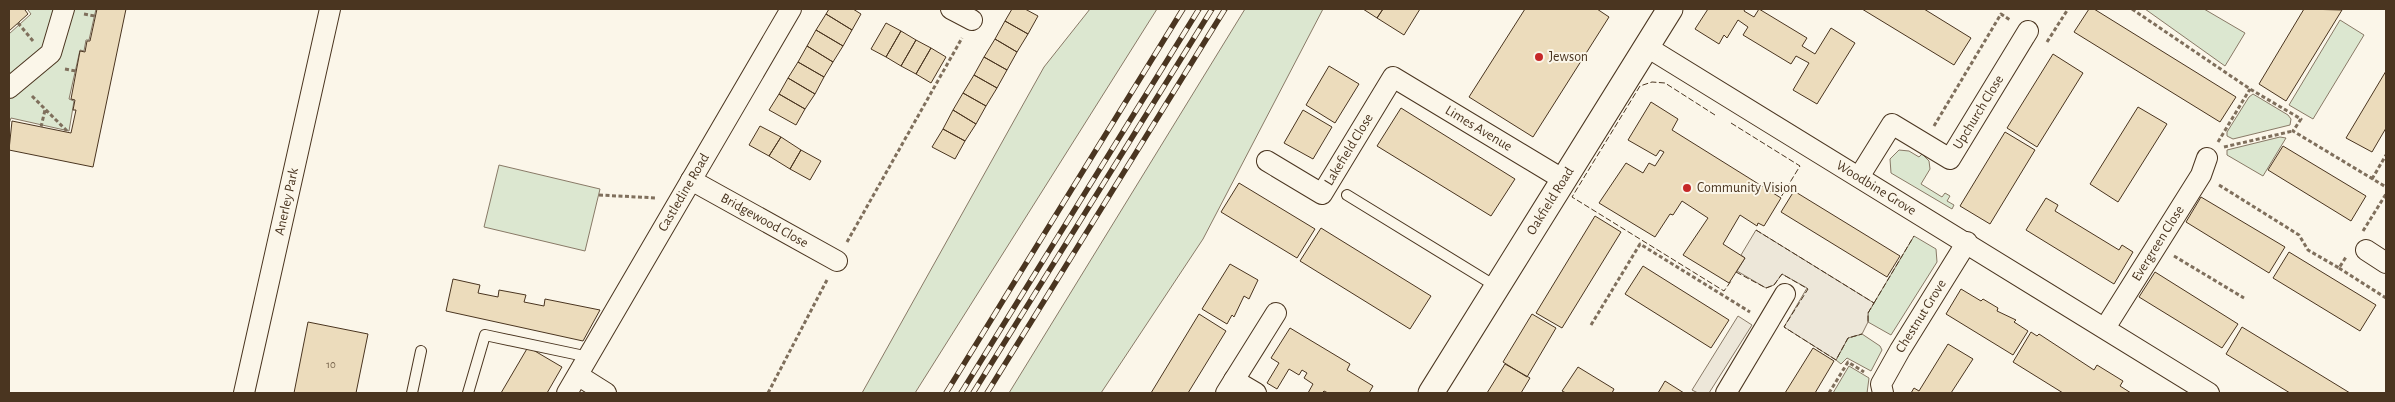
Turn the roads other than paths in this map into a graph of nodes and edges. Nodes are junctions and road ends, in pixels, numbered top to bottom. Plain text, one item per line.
1 (64, 9) edge
2 (330, 9) edge
3 (791, 9) edge
4 (951, 9) edge
5 (1670, 9) edge
6 (972, 20) road end
7 (2028, 31) dead end
8 (1647, 47) junction
9 (1393, 77) joint
10 (13, 85) edge
11 (1267, 160) dead end
12 (2207, 161) road end
13 (1859, 177) junction
14 (691, 180) junction
15 (1564, 180) junction
16 (1347, 195) dead end
17 (1966, 242) junction
18 (2358, 246) road end
19 (837, 261) road end
20 (2386, 263) edge
21 (1498, 288) junction
22 (1785, 294) dead end
23 (1276, 313) dead end
24 (2105, 328) junction
25 (421, 351) dead end
26 (590, 357) junction
27 (579, 376) junction
28 (1230, 387) edge
29 (1882, 389) edge
30 (244, 393) edge
31 (412, 393) edge
32 (468, 393) edge
33 (567, 393) edge
34 (606, 393) edge
35 (1256, 393) edge
36 (1431, 393) edge
37 (1726, 393) edge
38 (2209, 393) edge

1 - 10 street
2 - 30 street, Anerley Park
3 - 14 street, Castledine Road
4 - 6 street
5 - 8 street, Oakfield Road
7 - 13 street, Upchurch Close
8 - 13 street, Woodbine Grove
8 - 15 street, Oakfield Road
9 - 11 street, Lakefield Close
9 - 15 street, Limes Avenue
12 - 24 street, Evergreen Close
13 - 17 street, Woodbine Grove
14 - 19 street, Bridgewood Close
14 - 26 street, Castledine Road
15 - 21 street, Oakfield Road
16 - 21 lane
17 - 24 street, Woodbine Grove
17 - 29 street, Chestnut Grove
18 - 20 street
21 - 36 street, Oakfield Road
22 - 37 street
23 - 28 street
24 - 38 street, Woodbine Grove
25 - 31 lane
26 - 27 street, Castledine Road
26 - 32 lane
27 - 33 street, Castledine Road
27 - 34 street
28 - 35 street

